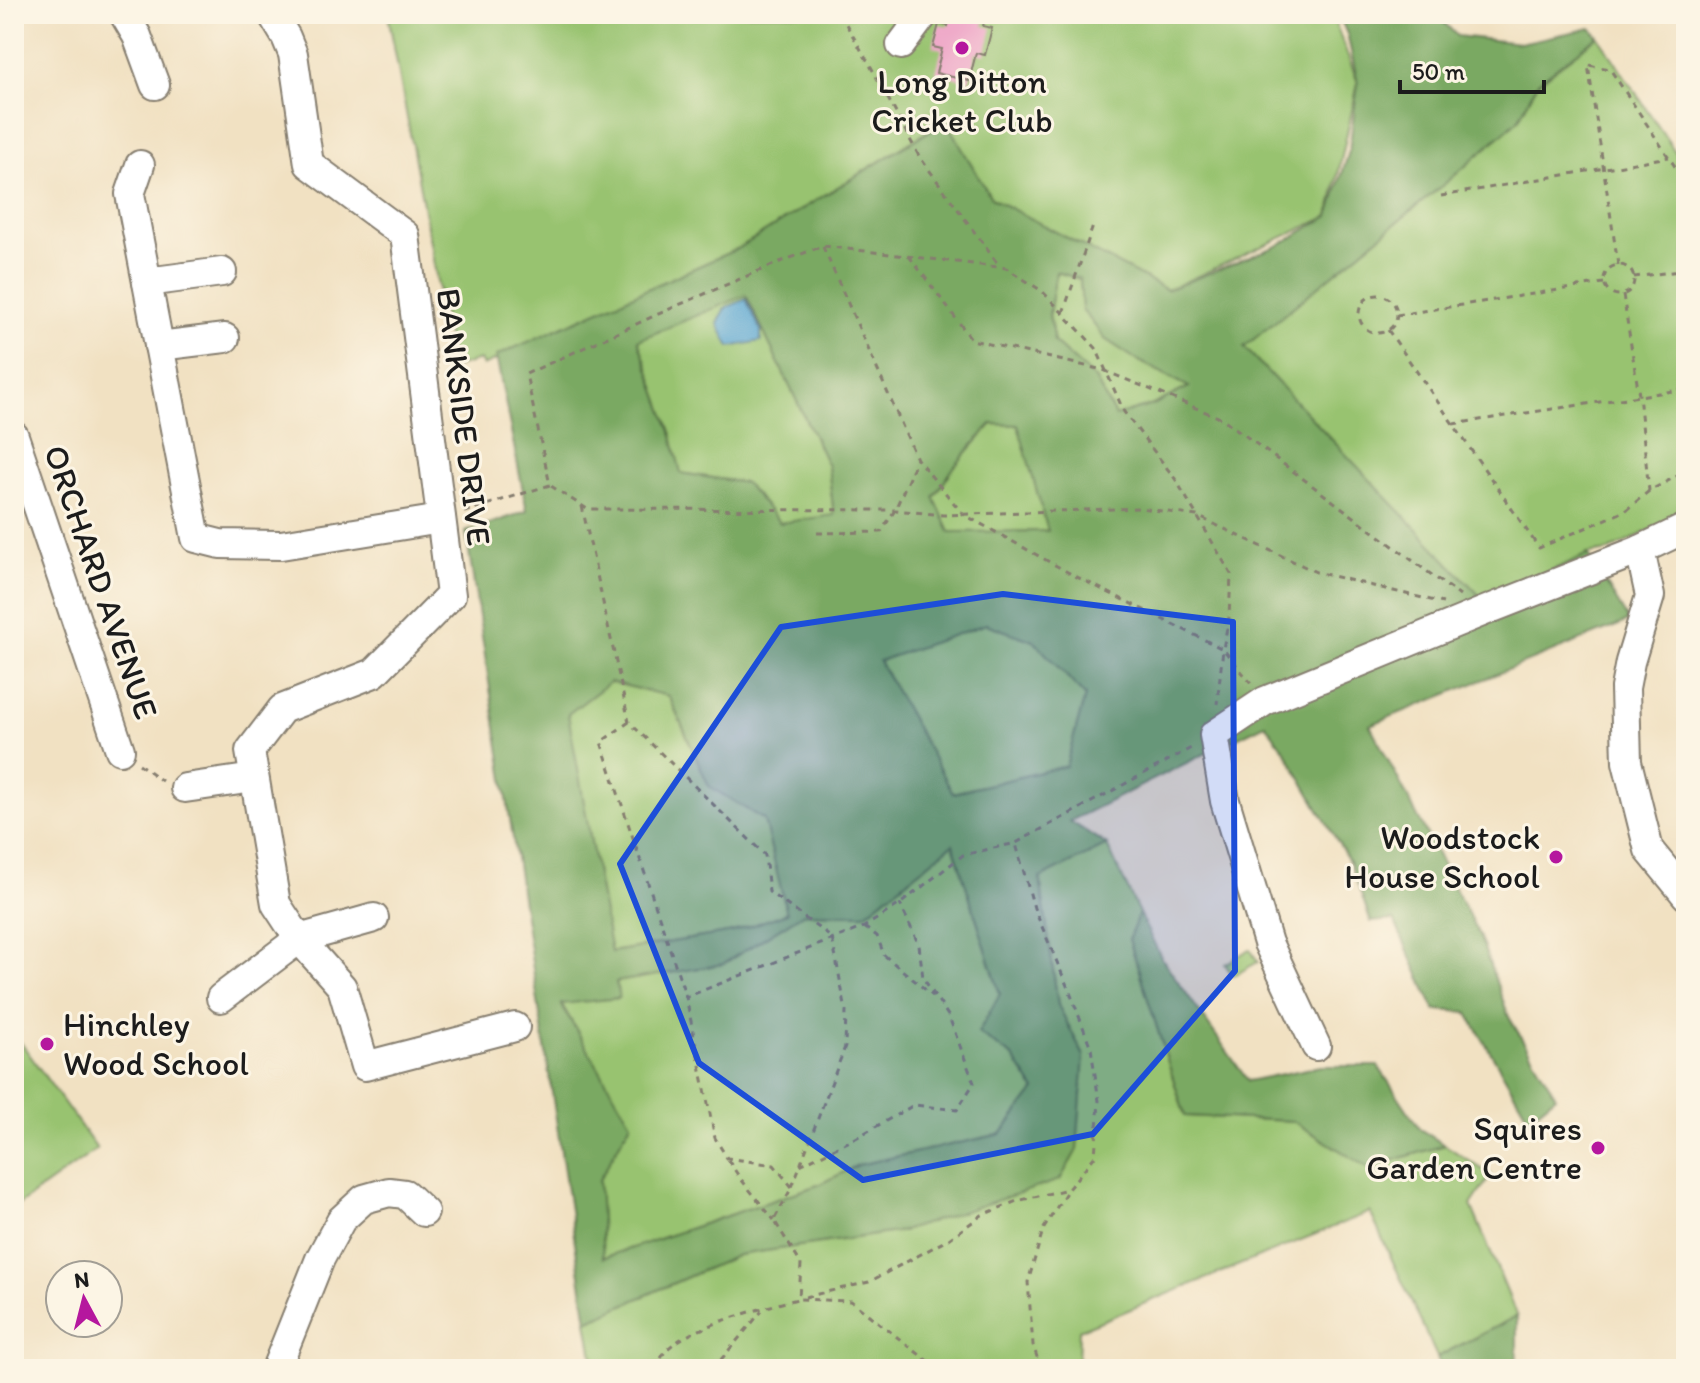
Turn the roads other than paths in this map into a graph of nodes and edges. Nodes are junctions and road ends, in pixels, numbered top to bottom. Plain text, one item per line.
1 (124, 14) edge
2 (272, 14) edge
3 (924, 14) edge
4 (901, 45) dead end
5 (155, 85) dead end
6 (140, 165) dead end
7 (222, 272) dead end
8 (147, 282) junction
9 (225, 338) dead end
10 (159, 346) junction
11 (14, 436) edge
12 (441, 519) junction
13 (1686, 528) edge
14 (1640, 550) junction
15 (120, 750) road end
16 (254, 778) junction
17 (185, 788) road end
18 (1686, 895) edge
19 (374, 918) dead end
20 (299, 939) junction
21 (221, 998) dead end
22 (515, 1027) dead end
23 (1316, 1046) dead end
24 (424, 1212) dead end
25 (276, 1369) edge

1 - 5 street
2 - 12 street, BANKSIDE DRIVE
3 - 4 street
6 - 8 street
7 - 8 street
8 - 10 street
9 - 10 street
10 - 12 street
11 - 15 street, ORCHARD AVENUE
12 - 16 street, BANKSIDE DRIVE
13 - 14 street
14 - 18 street
14 - 23 street
16 - 17 street
16 - 20 street, BANKSIDE DRIVE
19 - 20 street
20 - 21 street
20 - 22 street
24 - 25 street

